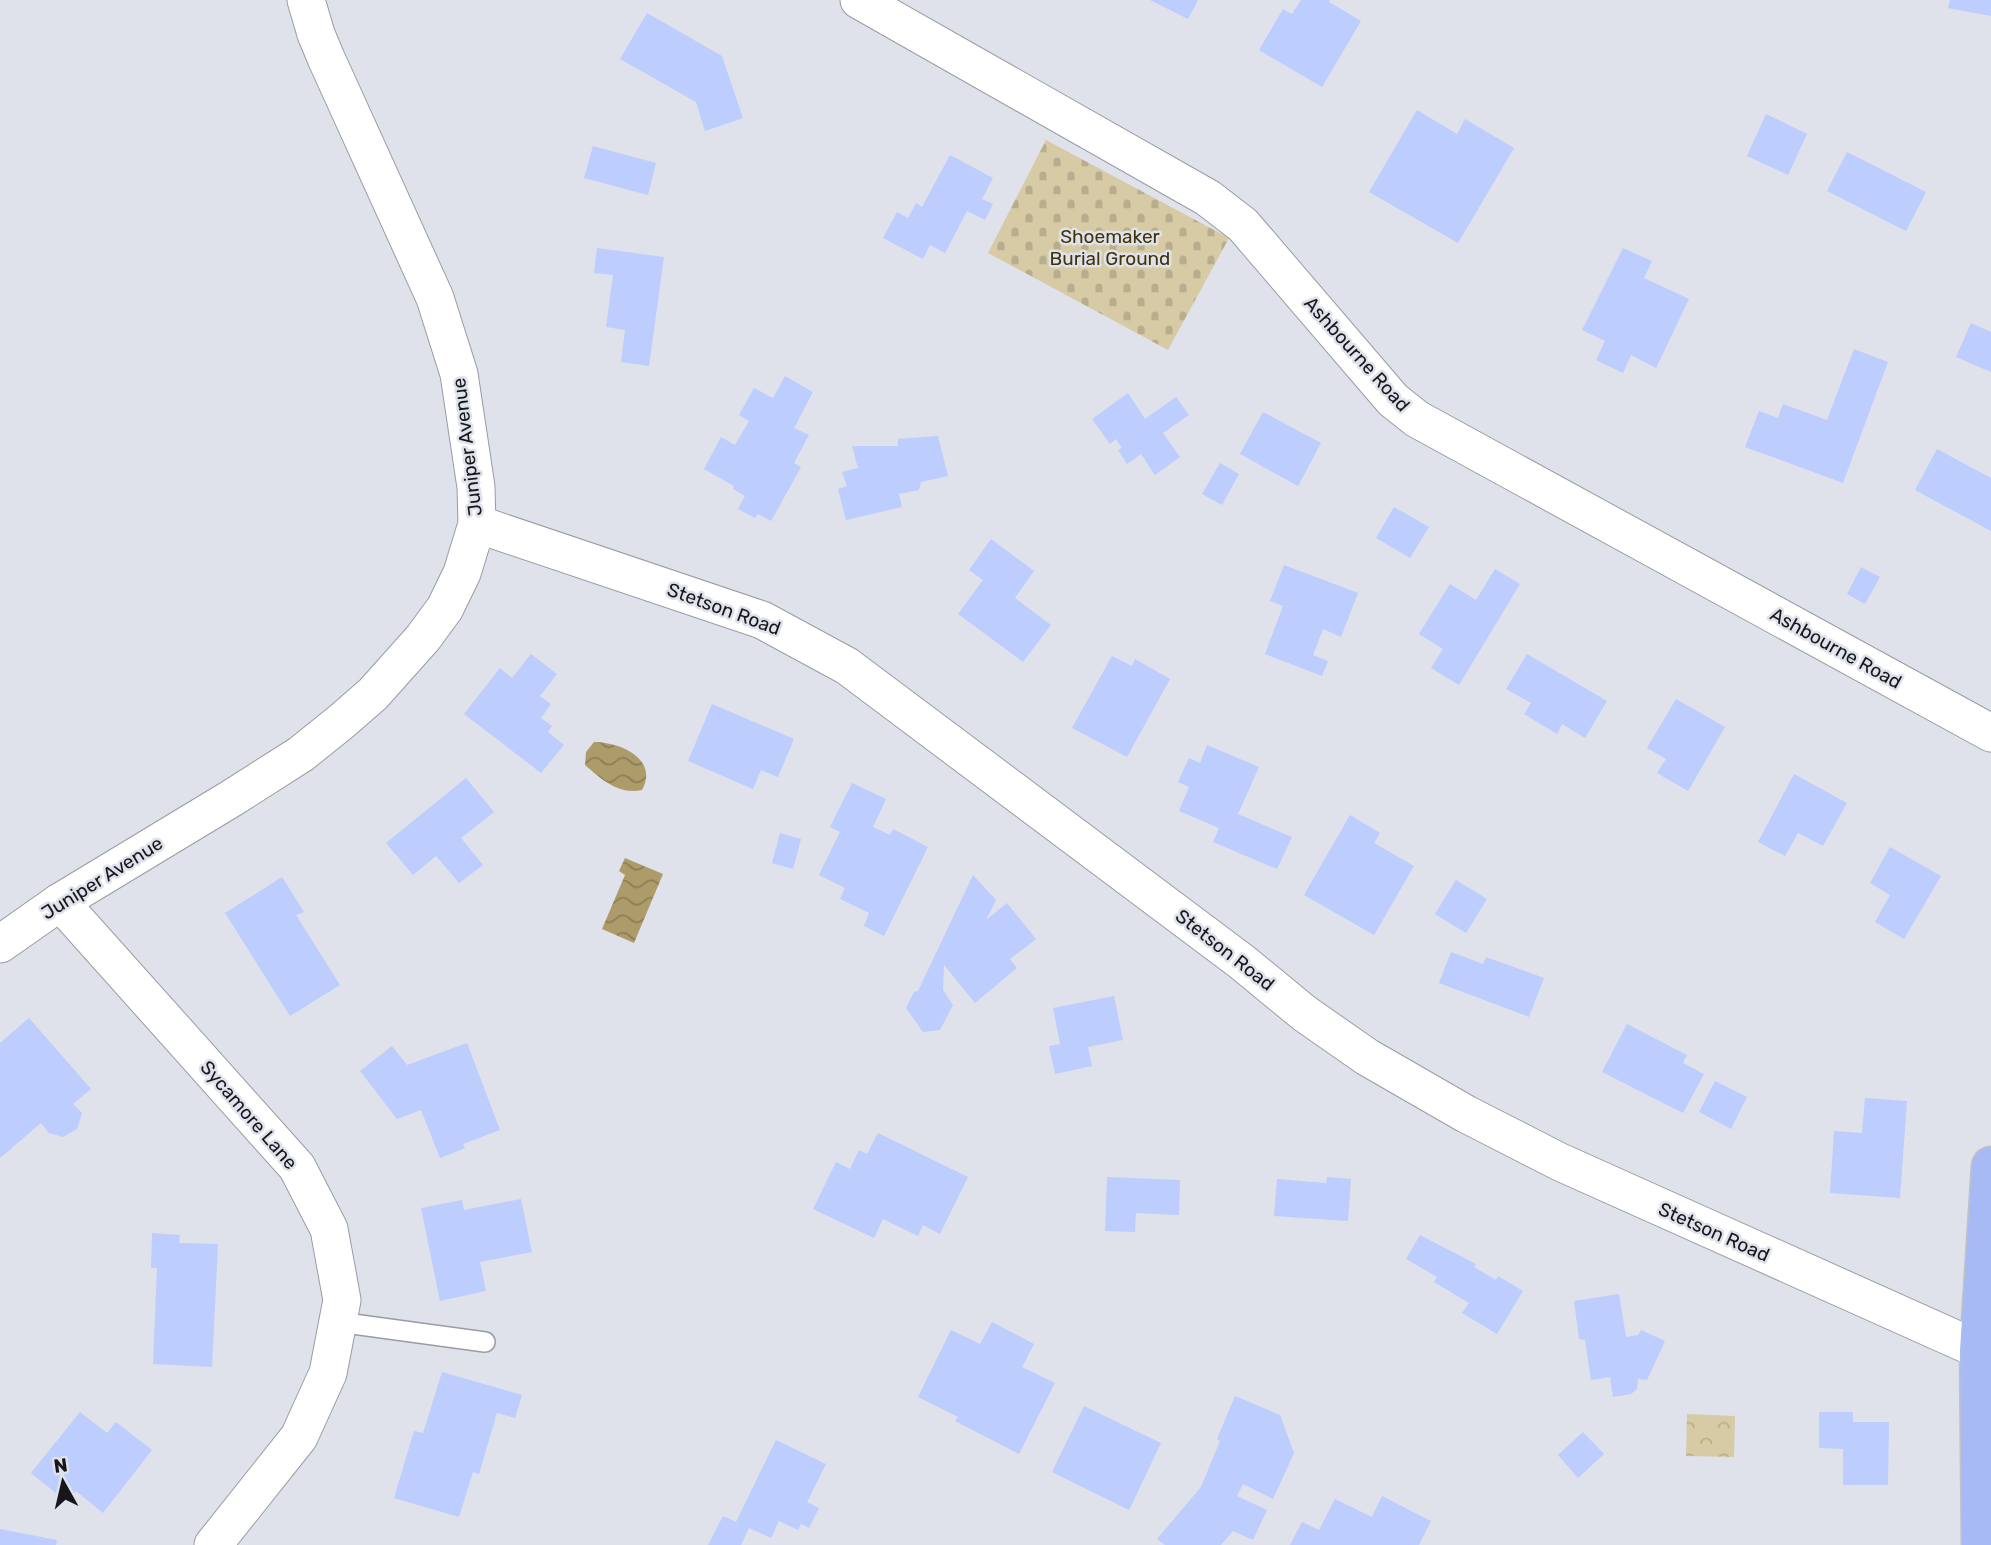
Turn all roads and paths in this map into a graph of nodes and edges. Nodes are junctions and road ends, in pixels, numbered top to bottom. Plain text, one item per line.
1 (306, 0) edge
2 (859, 0) edge
3 (477, 524) junction
4 (1991, 733) edge
5 (60, 902) junction
6 (0, 944) edge
7 (1991, 1166) edge
8 (338, 1322) junction
9 (485, 1342) dead end
10 (1985, 1353) edge
11 (214, 1545) edge
12 (1981, 1545) edge

1 - 3 street, Juniper Avenue
2 - 4 street, Ashbourne Road
3 - 5 street, Juniper Avenue
3 - 10 street, Stetson Road
5 - 6 street, Juniper Avenue
5 - 8 street, Sycamore Lane
7 - 10 highway
8 - 9 lane
8 - 11 street, Sycamore Lane
10 - 12 highway

